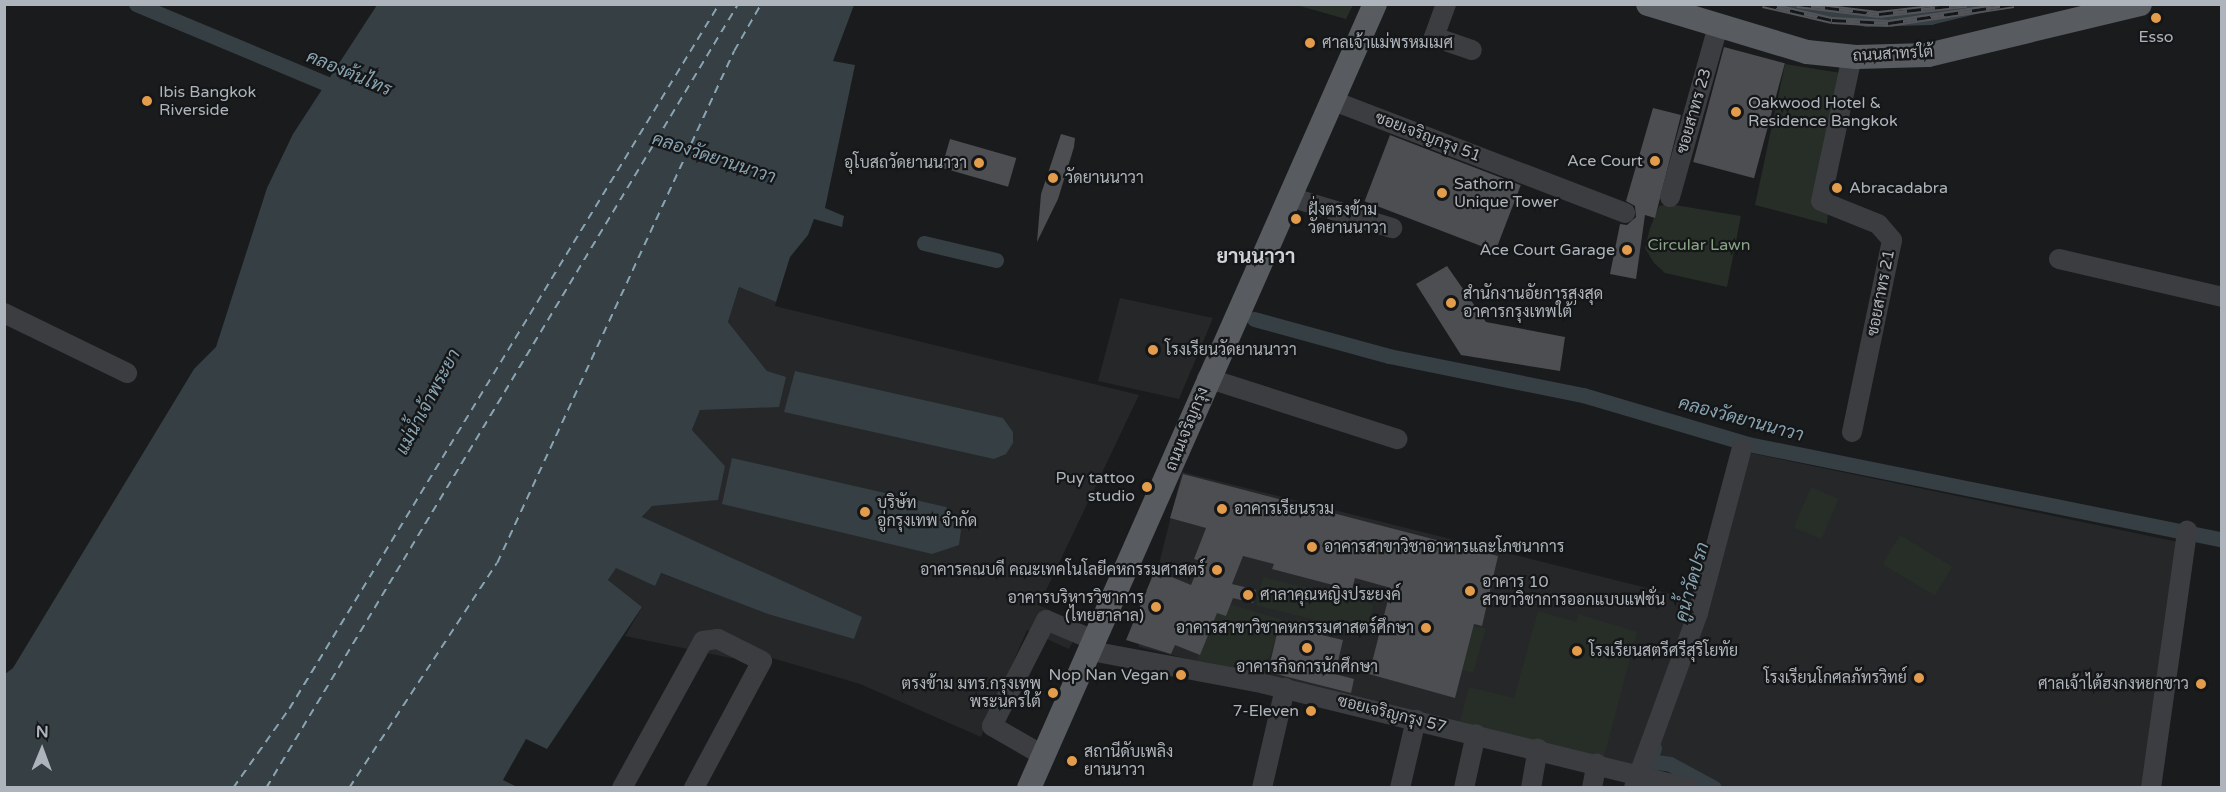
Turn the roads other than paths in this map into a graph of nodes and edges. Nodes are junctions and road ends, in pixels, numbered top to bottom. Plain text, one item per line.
1 (1375, 4) edge
2 (1446, 4) edge
3 (1648, 4) edge
4 (1691, 4) edge
5 (2080, 4) edge
6 (2140, 4) edge
7 (1718, 26) junction
8 (1472, 50) dead end
9 (1848, 50) junction
10 (1331, 100) junction
11 (1290, 197) junction
12 (1670, 197) dead end
13 (1625, 213) dead end
14 (1392, 228) dead end
15 (2059, 259) dead end
16 (2222, 297) edge
17 (4, 314) edge
18 (128, 373) dead end
19 (1207, 378) junction
20 (1852, 432) dead end
21 (1397, 439) dead end
22 (1742, 448) dead end
23 (2186, 538) dead end
24 (1094, 646) junction
25 (1285, 688) junction
26 (1416, 720) junction
27 (1476, 734) junction
28 (1538, 749) junction
29 (1044, 756) junction
30 (1597, 763) junction
31 (1636, 780) edge
32 (622, 788) edge
33 (694, 788) edge
34 (1029, 788) edge
35 (1262, 788) edge
36 (1400, 788) edge
37 (1464, 788) edge
38 (1531, 788) edge
39 (1592, 788) edge
40 (1690, 788) edge
41 (2151, 788) edge

1 - 10 main road, ถนนเจริญกรุง
2 - 8 street
3 - 7 main road, ถนนสาทรใต้
4 - 9 main road
5 - 9 main road, ถนนสาทรใต้
6 - 9 main road, ถนนสาทรใต้
7 - 9 main road, ถนนสาทรใต้
7 - 12 street, ซอยสาทร 23
9 - 20 street, ซอยสาทร 21
10 - 11 main road, ถนนเจริญกรุง
10 - 13 street, ซอยเจริญกรุง 51
11 - 14 street
11 - 19 main road, ถนนเจริญกรุง
15 - 16 street
17 - 18 street
19 - 21 street
19 - 24 main road, ถนนเจริญกรุง
22 - 31 street
23 - 41 street
24 - 25 street, ซอยเจริญกรุง 57
24 - 29 main road, ถนนเจริญกรุง
24 - 29 street, ซอยเจริญกรุง 57
25 - 26 street, ซอยเจริญกรุง 57
25 - 35 street
26 - 27 street, ซอยเจริญกรุง 57
26 - 36 street
27 - 28 street, ซอยเจริญกรุง 57
27 - 37 street
28 - 30 street, ซอยเจริญกรุง 57
28 - 38 street
29 - 34 main road, ถนนเจริญกรุง
30 - 31 street, ซอยเจริญกรุง 57
30 - 39 street
31 - 40 street, ซอยเจริญกรุง 57
32 - 33 street

